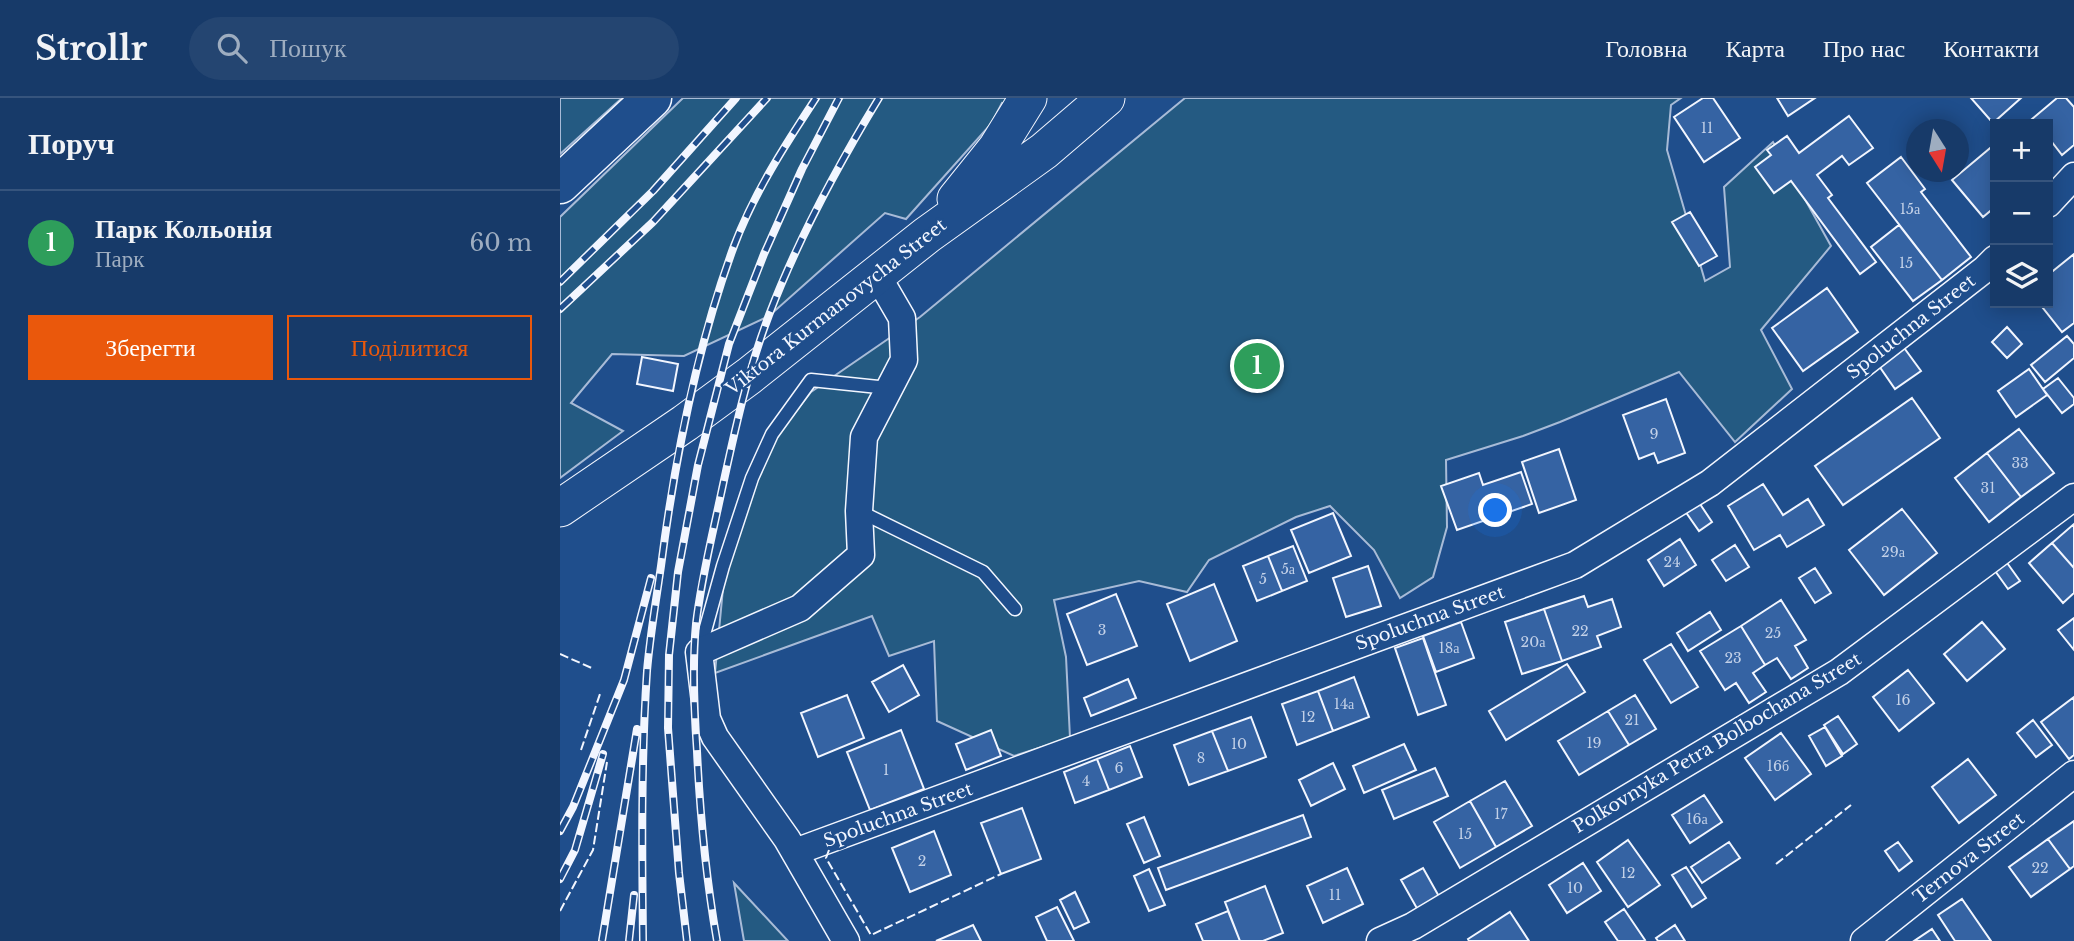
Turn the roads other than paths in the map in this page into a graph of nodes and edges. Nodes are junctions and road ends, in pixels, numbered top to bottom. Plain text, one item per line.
1 (652, 98) edge
2 (1028, 98) edge
3 (1107, 98) edge
4 (2074, 176) edge
5 (560, 184) edge
6 (2053, 199) edge
7 (926, 235) junction
8 (1990, 264) edge
9 (877, 275) junction
10 (888, 388) junction
11 (2074, 497) edge
12 (560, 508) edge
13 (859, 511) junction
14 (1015, 609) dead end
15 (699, 652) junction
16 (2074, 774) edge
17 (796, 852) junction
18 (846, 941) edge
19 (1380, 941) edge
20 (1864, 941) edge

1 - 5 main road
2 - 7 street
3 - 7 street, Viktora Kurmanovycha Street
4 - 6 street
7 - 9 street, Viktora Kurmanovycha Street
8 - 17 street, Spoluchna Street
9 - 10 street
9 - 12 street, Viktora Kurmanovycha Street
10 - 13 street
10 - 15 lane
11 - 19 street, Polkovnyka Petra Bolbochana Street
13 - 14 lane
13 - 15 street
15 - 17 street
16 - 20 street, Ternova Street
17 - 18 street

